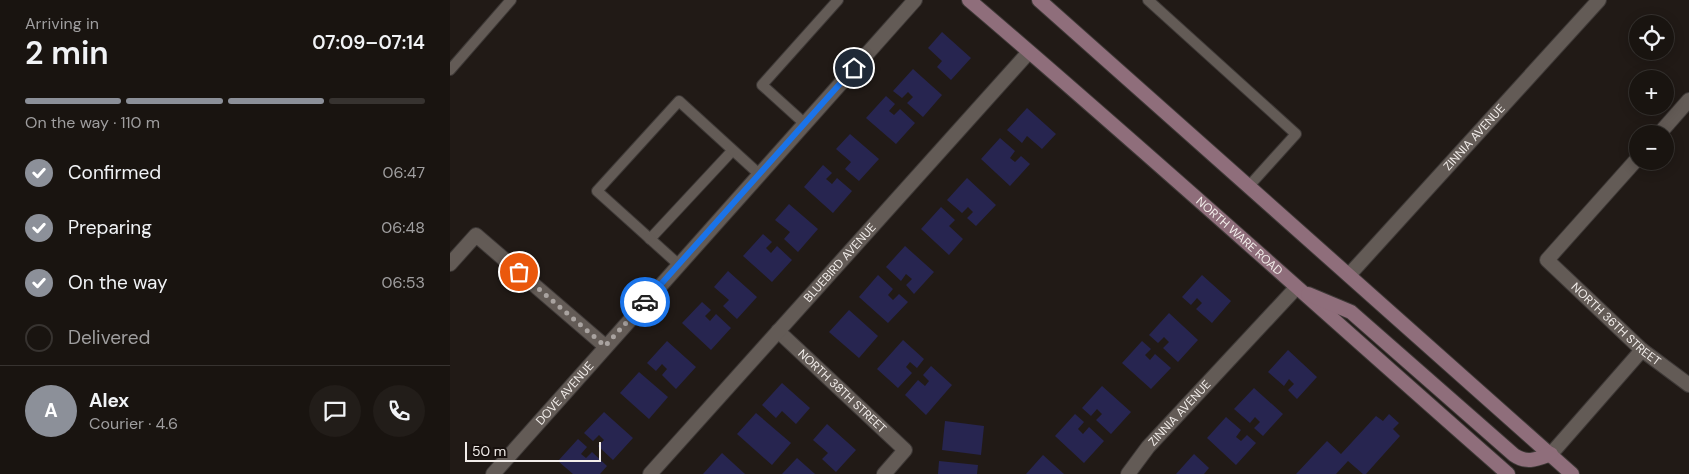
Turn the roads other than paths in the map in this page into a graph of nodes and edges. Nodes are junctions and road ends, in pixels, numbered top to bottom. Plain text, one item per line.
1 (511, 0) edge
2 (838, 0) edge
3 (915, 0) edge
4 (969, 0) edge
5 (1039, 0) edge
6 (1148, 0) edge
7 (1598, 0) edge
8 (1029, 52) junction
9 (450, 70) edge
10 (1689, 100) edge
11 (804, 123) junction
12 (1667, 125) edge
13 (732, 152) junction
14 (1629, 168) edge
15 (759, 174) junction
16 (1249, 186) junction
17 (650, 238) junction
18 (450, 264) edge
19 (678, 264) junction
20 (1349, 275) junction
21 (1296, 288) junction
22 (778, 332) junction
23 (605, 346) junction
24 (1642, 350) junction
25 (1689, 385) edge
26 (1551, 454) junction
27 (493, 474) edge
28 (650, 474) edge
29 (884, 474) edge
30 (1128, 474) edge
31 (1508, 474) edge
32 (1572, 474) edge

1 - 9 lane
2 - 11 lane
3 - 11 street, DOVE AVENUE
4 - 8 main road, NORTH WARE ROAD
5 - 16 main road
6 - 16 lane
7 - 20 street, ZINNIA AVENUE
8 - 21 main road, NORTH WARE ROAD
8 - 22 street, BLUEBIRD AVENUE
10 - 12 street
11 - 15 street, DOVE AVENUE
13 - 15 lane
13 - 17 lane
13 - 17 lane
14 - 24 street, NORTH 36TH STREET
15 - 19 street, DOVE AVENUE
16 - 20 main road
17 - 19 lane
18 - 23 street
19 - 23 street, DOVE AVENUE
20 - 26 main road
21 - 26 main road
21 - 30 street, ZINNIA AVENUE
21 - 31 main road, NORTH WARE ROAD
22 - 28 street, BLUEBIRD AVENUE
22 - 29 street, NORTH 38TH STREET
23 - 27 street, DOVE AVENUE
24 - 25 street, NORTH 36TH STREET
24 - 26 street
26 - 32 main road

